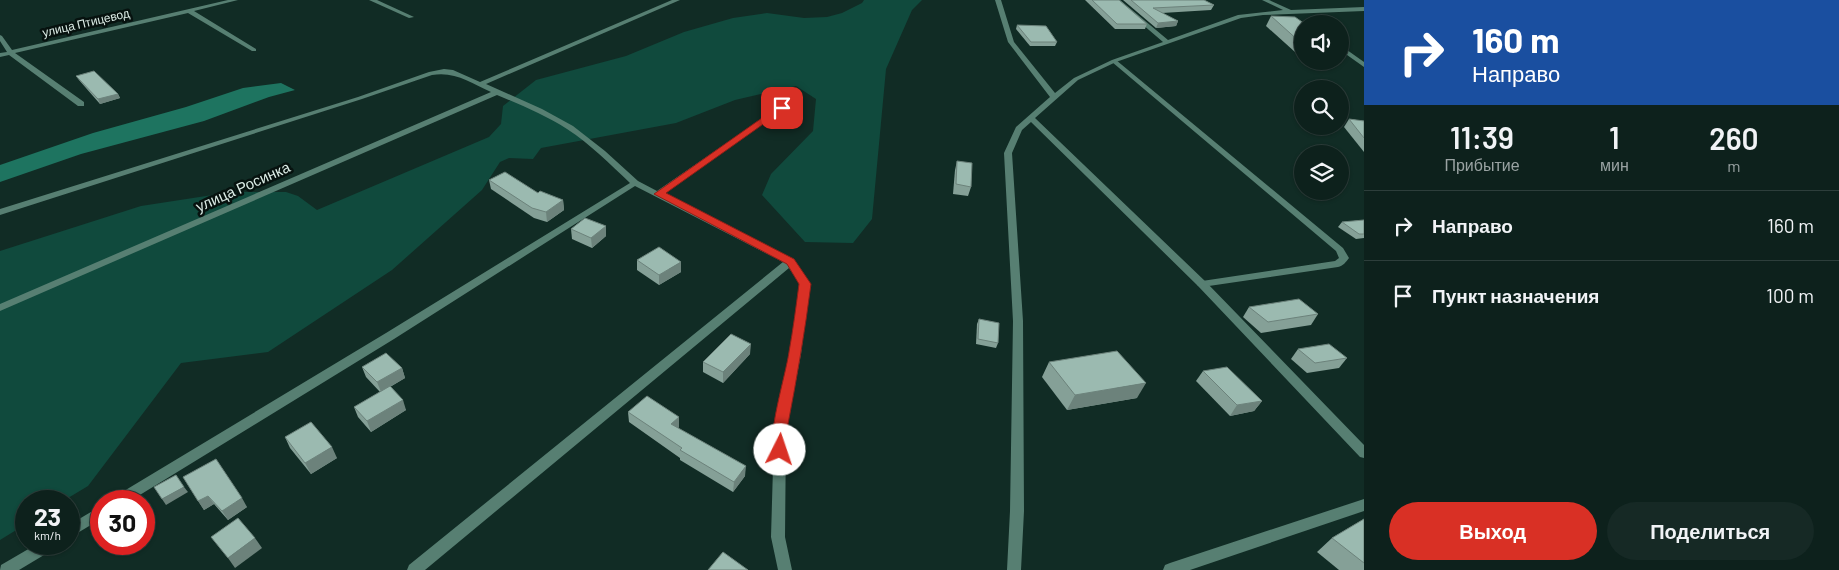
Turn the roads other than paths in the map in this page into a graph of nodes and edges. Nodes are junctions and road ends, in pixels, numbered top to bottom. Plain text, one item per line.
1 (235, 0) edge
2 (372, 0) edge
3 (677, 0) edge
4 (998, 0) edge
5 (1116, 0) edge
6 (1265, 0) edge
7 (1364, 9) edge
8 (189, 11) junction
9 (1293, 16) junction
10 (411, 17) dead end
11 (0, 37) edge
12 (1168, 43) junction
13 (254, 50) dead end
14 (12, 52) junction
15 (1349, 54) edge
16 (0, 55) edge
17 (1114, 61) junction
18 (1364, 65) edge
19 (481, 84) junction
20 (497, 92) junction
21 (797, 97) dead end
22 (1054, 97) junction
23 (81, 104) dead end
24 (1031, 118) junction
25 (635, 183) junction
26 (659, 194) junction
27 (0, 212) edge
28 (790, 262) junction
29 (1202, 284) junction
30 (0, 308) edge
31 (1364, 453) edge
32 (137, 490) edge
33 (1364, 505) edge
34 (31, 555) edge
35 (6, 570) edge
36 (414, 570) edge
37 (785, 570) edge
38 (1014, 570) edge
39 (1170, 570) edge

1 - 8 street, улица Птицевод
2 - 10 street
3 - 19 street
4 - 22 street
5 - 12 street
6 - 9 street
7 - 9 street
8 - 13 street
8 - 14 street, улица Птицевод
9 - 12 street
11 - 14 street
12 - 17 street
14 - 16 street, улица Птицевод
14 - 23 street
15 - 18 street
17 - 22 street
17 - 29 street
19 - 20 street
19 - 27 street
20 - 25 street
20 - 30 street, улица Росинка
21 - 26 street
22 - 24 street
24 - 29 street
24 - 38 street
25 - 26 street
25 - 32 street
26 - 28 street
28 - 36 street
28 - 37 street
29 - 31 street
33 - 39 street
34 - 35 street

